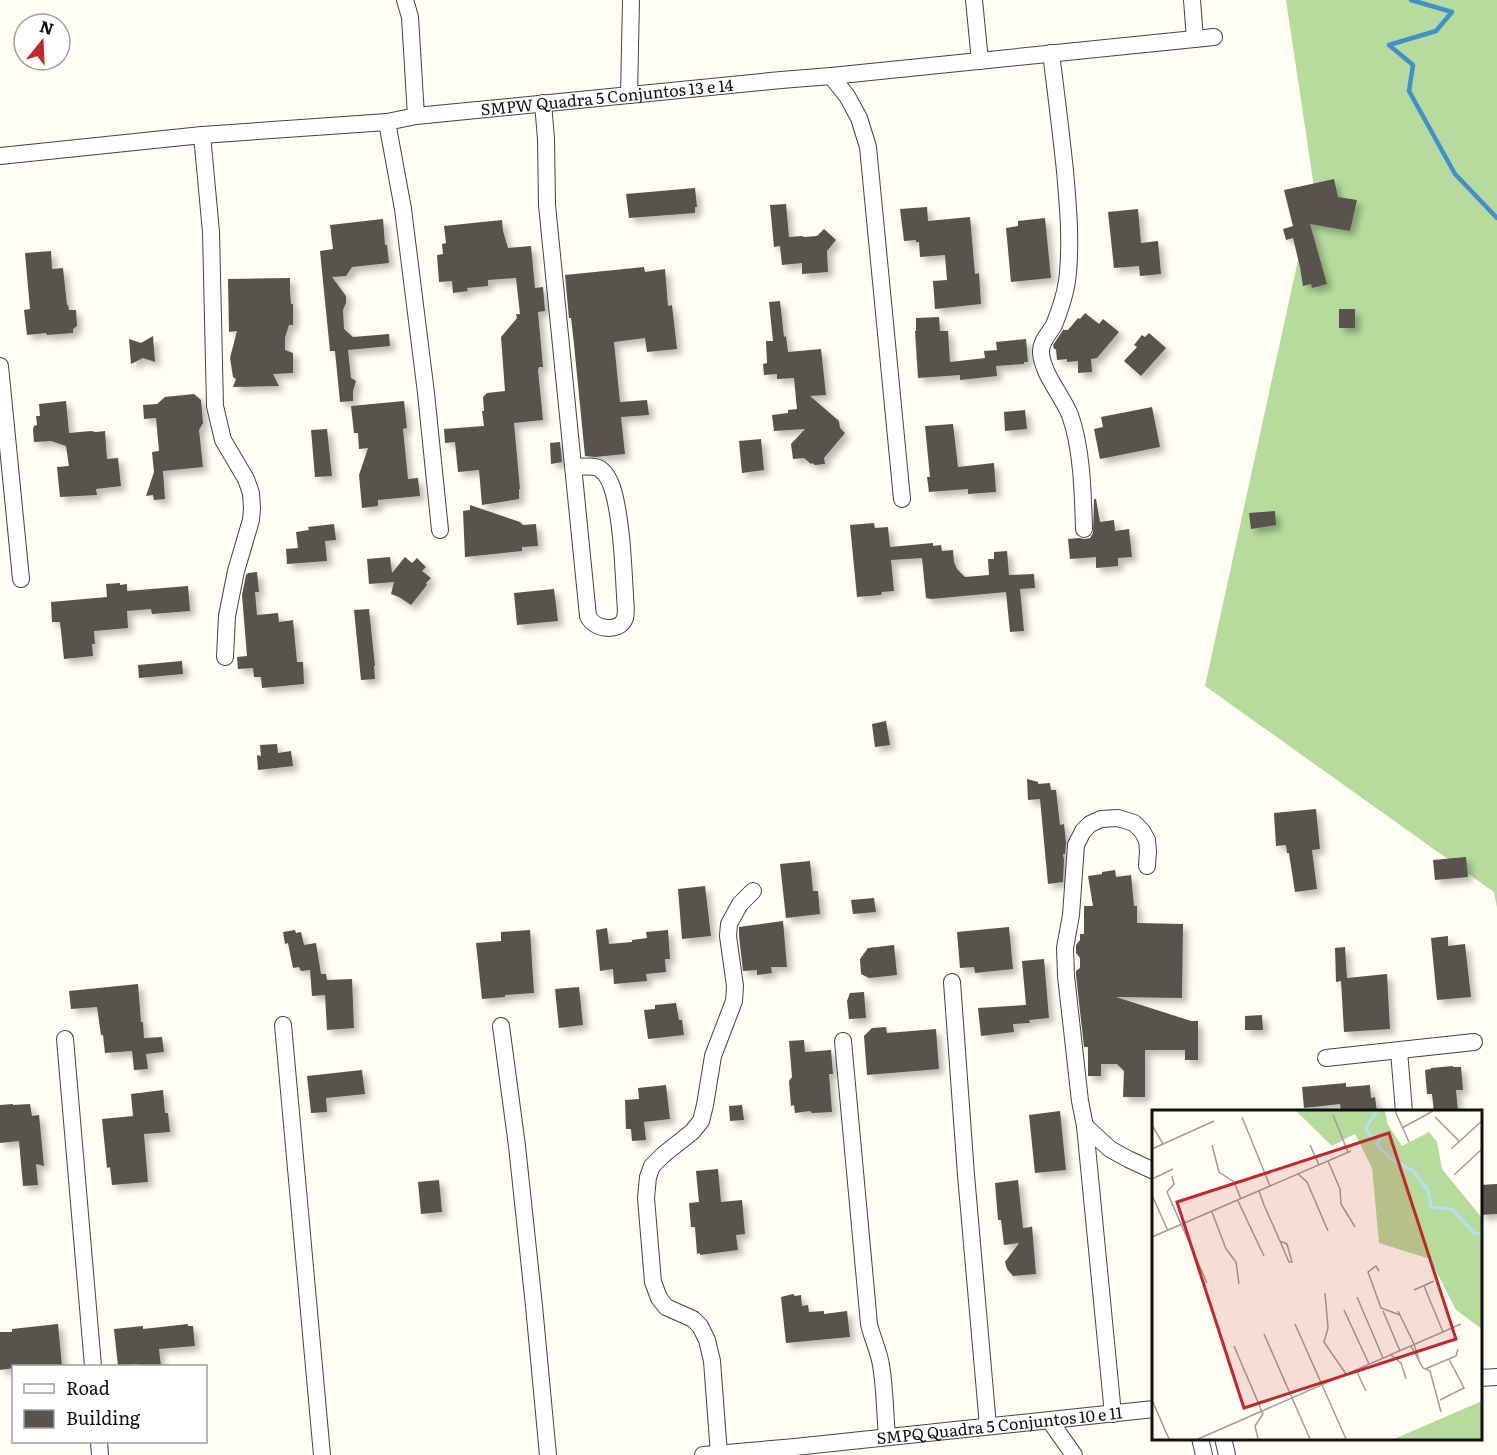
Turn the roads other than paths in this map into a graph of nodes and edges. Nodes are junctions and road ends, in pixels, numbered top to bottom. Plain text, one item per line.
1 (405, 0) edge
2 (631, 0) edge
3 (974, 0) edge
4 (1192, 0) edge
5 (1214, 38) dead end
6 (1195, 39) junction
7 (1051, 53) junction
8 (980, 61) junction
9 (831, 76) junction
10 (629, 95) junction
11 (543, 103) junction
12 (416, 116) junction
13 (387, 122) junction
14 (202, 135) junction
15 (0, 156) edge
16 (0, 366) edge
17 (573, 467) junction
18 (902, 499) dead end
19 (1084, 529) dead end
20 (440, 530) dead end
21 (21, 579) dead end
22 (225, 657) dead end
23 (1147, 866) dead end
24 (753, 891) dead end
25 (952, 982) dead end
26 (283, 1025) dead end
27 (501, 1026) dead end
28 (65, 1039) dead end
29 (843, 1041) dead end
30 (1474, 1042) dead end
31 (1399, 1051) junction
32 (1326, 1058) dead end
33 (1404, 1110) edge
34 (1085, 1126) junction
35 (1152, 1170) edge
36 (93, 1365) edge
37 (1497, 1377) edge
38 (1482, 1378) edge
39 (1152, 1409) edge
40 (1113, 1414) junction
41 (1050, 1421) junction
42 (988, 1426) junction
43 (887, 1437) junction
44 (1200, 1440) edge
45 (1223, 1440) edge
46 (796, 1451) edge
47 (711, 1454) edge
48 (322, 1455) edge
49 (548, 1455) edge
50 (1074, 1455) edge
51 (1204, 1455) edge
52 (1227, 1455) edge

1 - 12 street
2 - 10 street
3 - 8 street
4 - 6 street
5 - 6 street, SMPW Quadra 5 Conjuntos 13 e 14
6 - 7 street, SMPW Quadra 5 Conjuntos 13 e 14
7 - 8 street, SMPW Quadra 5 Conjuntos 13 e 14
7 - 19 street
8 - 9 street, SMPW Quadra 5 Conjuntos 13 e 14
9 - 10 street, SMPW Quadra 5 Conjuntos 13 e 14
9 - 18 street
10 - 11 street, SMPW Quadra 5 Conjuntos 13 e 14
11 - 12 street, SMPW Quadra 5 Conjuntos 13 e 14
11 - 17 street
12 - 13 street, SMPW Quadra 5 Conjuntos 13 e 14
13 - 14 street, SMPW Quadra 5 Conjuntos 13 e 14
13 - 20 street
14 - 15 street, SMPW Quadra 5 Conjuntos 13 e 14
14 - 22 street
16 - 21 street
17 - 17 street
23 - 34 street
24 - 47 street
25 - 42 street
26 - 48 street
27 - 49 street
28 - 36 street
29 - 43 street
30 - 31 street
31 - 32 street
31 - 33 street
34 - 35 street
34 - 40 street
37 - 38 street
39 - 40 street, SMPQ Quadra 5 Conjuntos 10 e 11
40 - 41 street, SMPQ Quadra 5 Conjuntos 10 e 11
41 - 42 street, SMPQ Quadra 5 Conjuntos 10 e 11
41 - 50 street
42 - 43 street, SMPQ Quadra 5 Conjuntos 10 e 11
43 - 46 street, SMPQ Quadra 5 Conjuntos 10 e 11
44 - 51 street
45 - 52 street
46 - 47 street, SMPQ Quadra 5 Conjuntos 10 e 11

